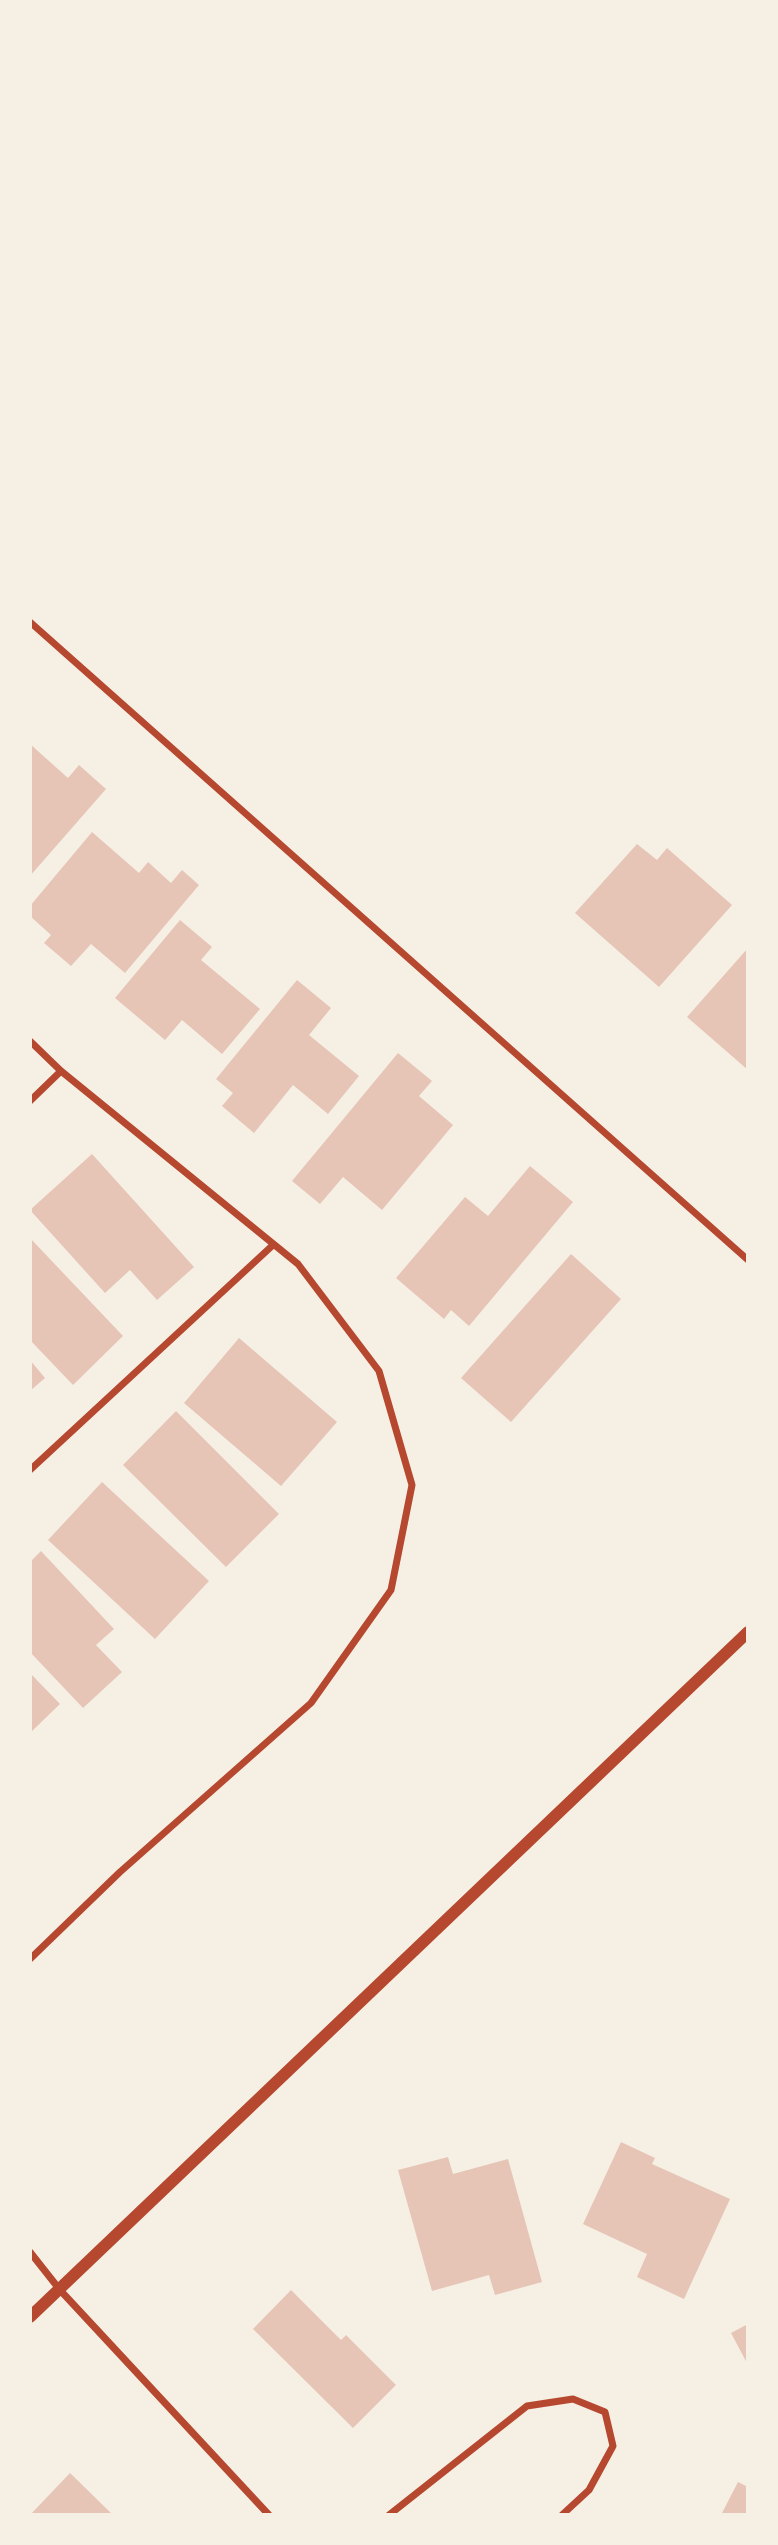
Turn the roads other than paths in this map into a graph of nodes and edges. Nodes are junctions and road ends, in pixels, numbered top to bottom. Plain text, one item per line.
1 (30, 622) edge
2 (30, 1041) edge
3 (61, 1071) junction
4 (30, 1101) edge
5 (273, 1245) junction
6 (748, 1260) edge
7 (30, 1470) edge
8 (748, 1632) edge
9 (30, 1959) edge
10 (30, 2252) edge
11 (60, 2290) junction
12 (30, 2317) edge
13 (269, 2515) edge
14 (389, 2515) edge
15 (562, 2515) edge

1 - 6 street
2 - 3 street
3 - 4 street
3 - 5 street
5 - 7 street
5 - 9 street
8 - 11 street
10 - 11 street
11 - 12 street
11 - 13 street
14 - 15 street

